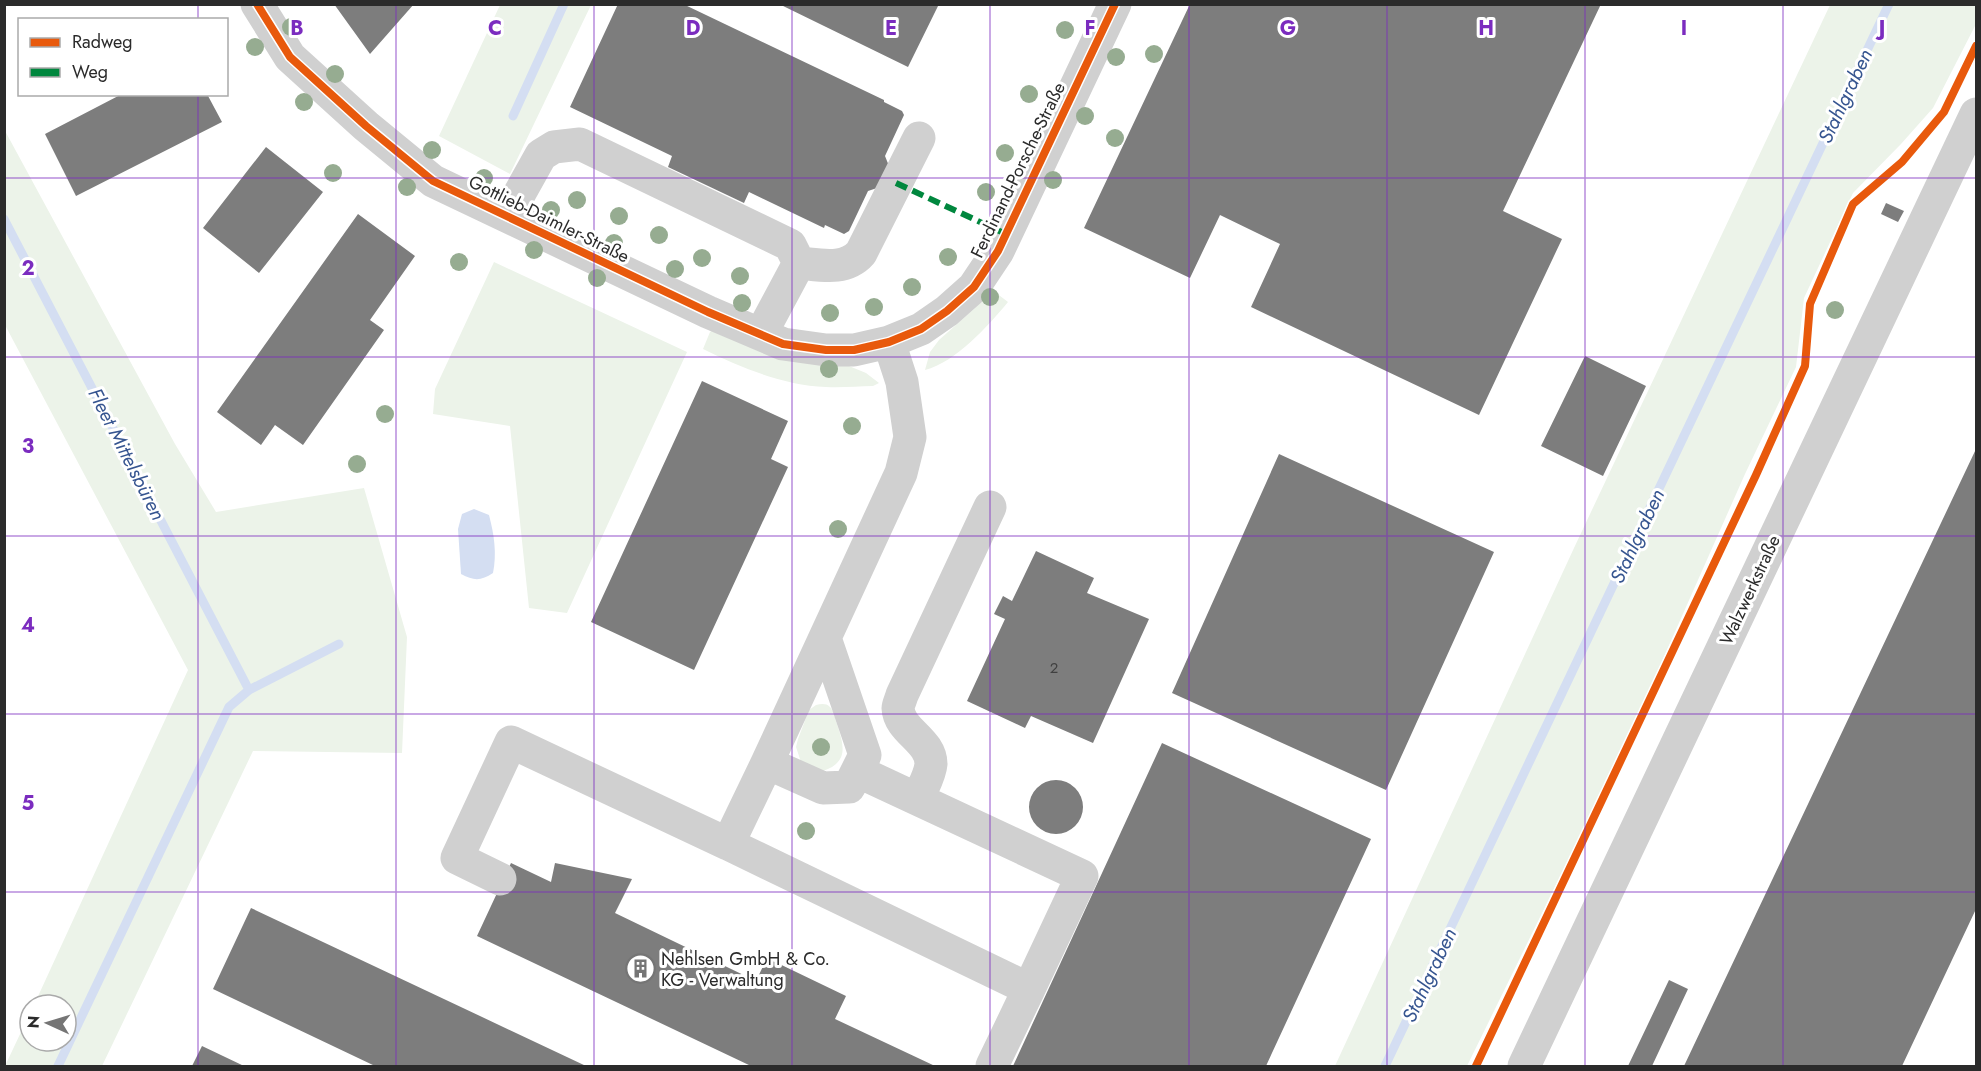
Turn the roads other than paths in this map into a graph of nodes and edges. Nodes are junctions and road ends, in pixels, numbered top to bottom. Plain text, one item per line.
1 (257, 4) edge
2 (1115, 4) edge
3 (1977, 114) edge
4 (919, 138) dead end
5 (507, 216) junction
6 (799, 263) junction
7 (761, 334) junction
8 (889, 342) junction
9 (990, 507) dead end
10 (825, 638) junction
11 (767, 763) junction
12 (857, 771) junction
13 (918, 799) junction
14 (728, 844) junction
15 (500, 879) dead end
16 (1029, 989) junction
17 (992, 1066) edge
18 (1524, 1066) edge

1 - 5 street, Gottlieb-Daimler-Straße
2 - 8 street, Ferdinand-Porsche-Straße
3 - 18 street, Walzwerkstraße
4 - 6 street
5 - 6 street
5 - 7 street, Gottlieb-Daimler-Straße
6 - 7 street
7 - 8 street, Gottlieb-Daimler-Straße
8 - 10 street
9 - 13 street
10 - 11 street
10 - 12 street
11 - 12 street
11 - 14 street
12 - 13 street
13 - 16 street
14 - 15 street
14 - 16 street
16 - 17 street

